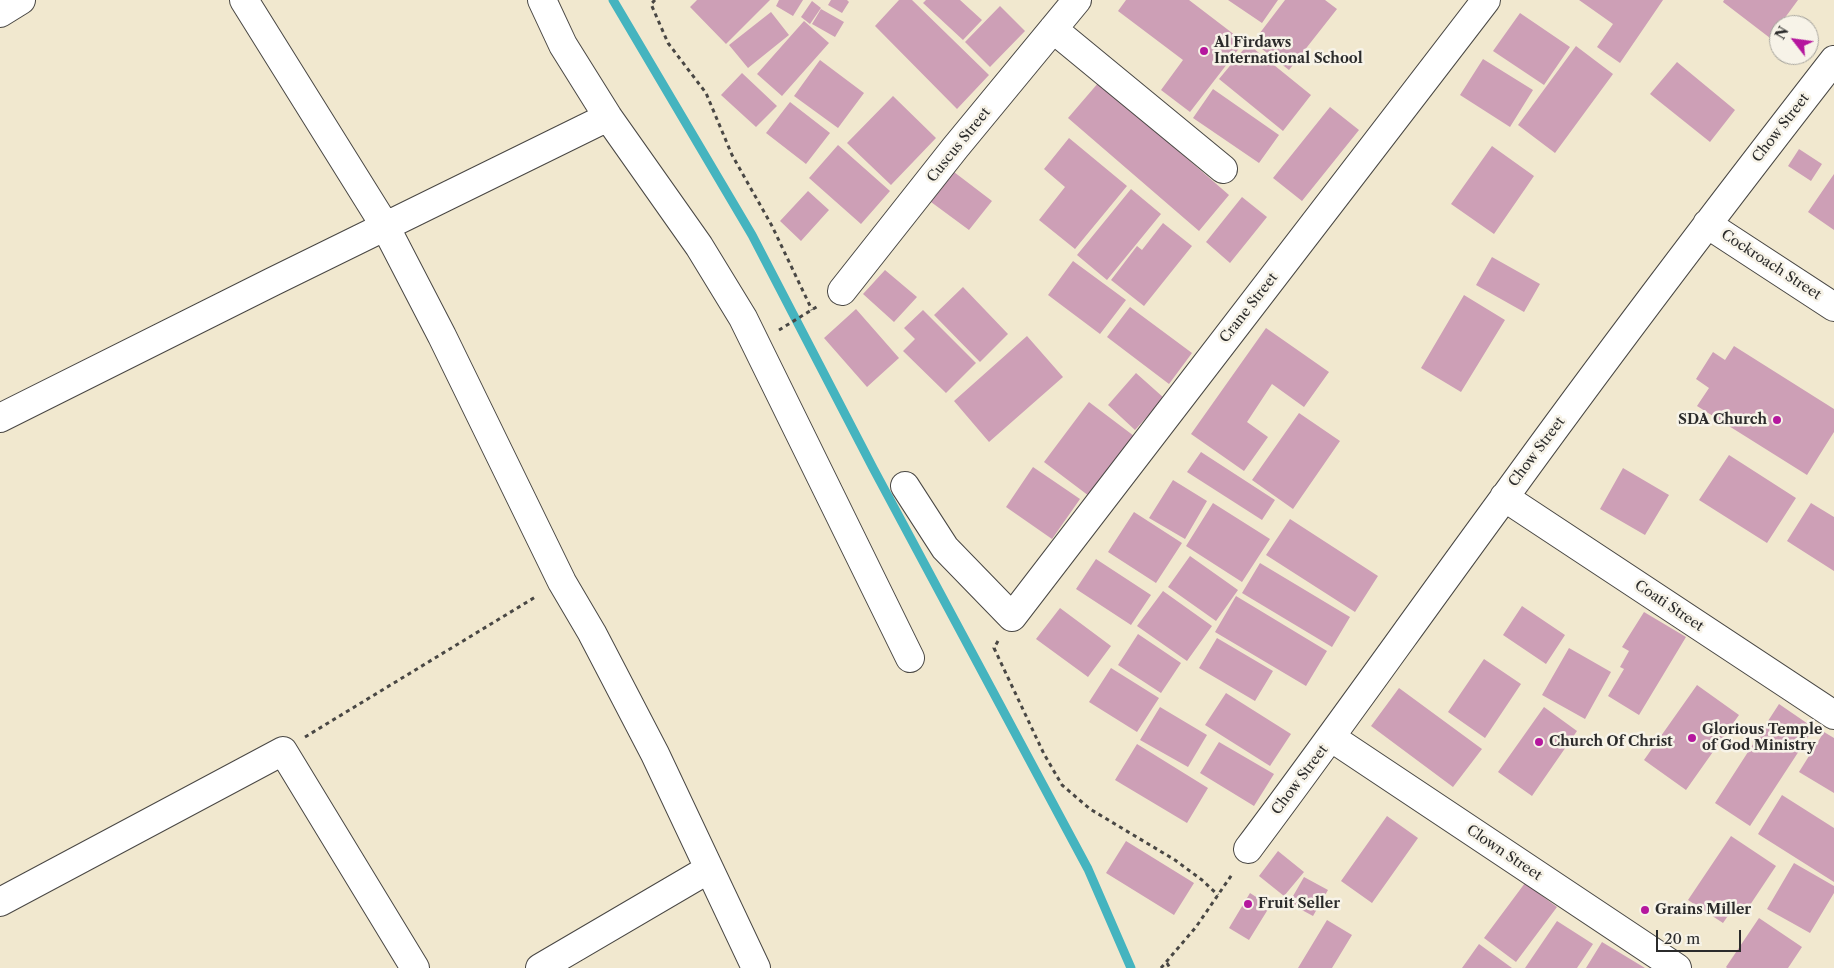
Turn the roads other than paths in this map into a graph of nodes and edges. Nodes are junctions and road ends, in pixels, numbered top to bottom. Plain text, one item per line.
1 (21, 0) edge
2 (244, 0) edge
3 (542, 0) edge
4 (1077, 0) edge
5 (1486, 0) edge
6 (0, 13) edge
7 (1053, 29) junction
8 (1834, 60) edge
9 (608, 117) junction
10 (1223, 169) dead end
11 (1708, 224) junction
12 (385, 226) junction
13 (842, 291) dead end
14 (1834, 307) edge
15 (0, 418) edge
16 (905, 486) dead end
17 (1504, 497) junction
18 (910, 658) dead end
19 (1834, 715) edge
20 (1332, 738) junction
21 (1248, 850) road end
22 (709, 868) junction
23 (0, 902) edge
24 (415, 968) edge
25 (540, 968) edge
26 (756, 968) edge
27 (1677, 968) edge

1 - 6 street
2 - 12 street
3 - 9 street
4 - 7 street, Cuscus Street
5 - 16 street, Crane Street
7 - 10 street
7 - 13 street, Cuscus Street
8 - 11 street, Chow Street
9 - 12 street
9 - 18 street
11 - 14 street, Cockroach Street
11 - 17 street, Chow Street
12 - 15 street
12 - 22 street
17 - 19 street, Coati Street
17 - 20 street, Chow Street
20 - 21 street, Chow Street
20 - 27 street, Clown Street
22 - 25 street
22 - 26 street
23 - 24 street

